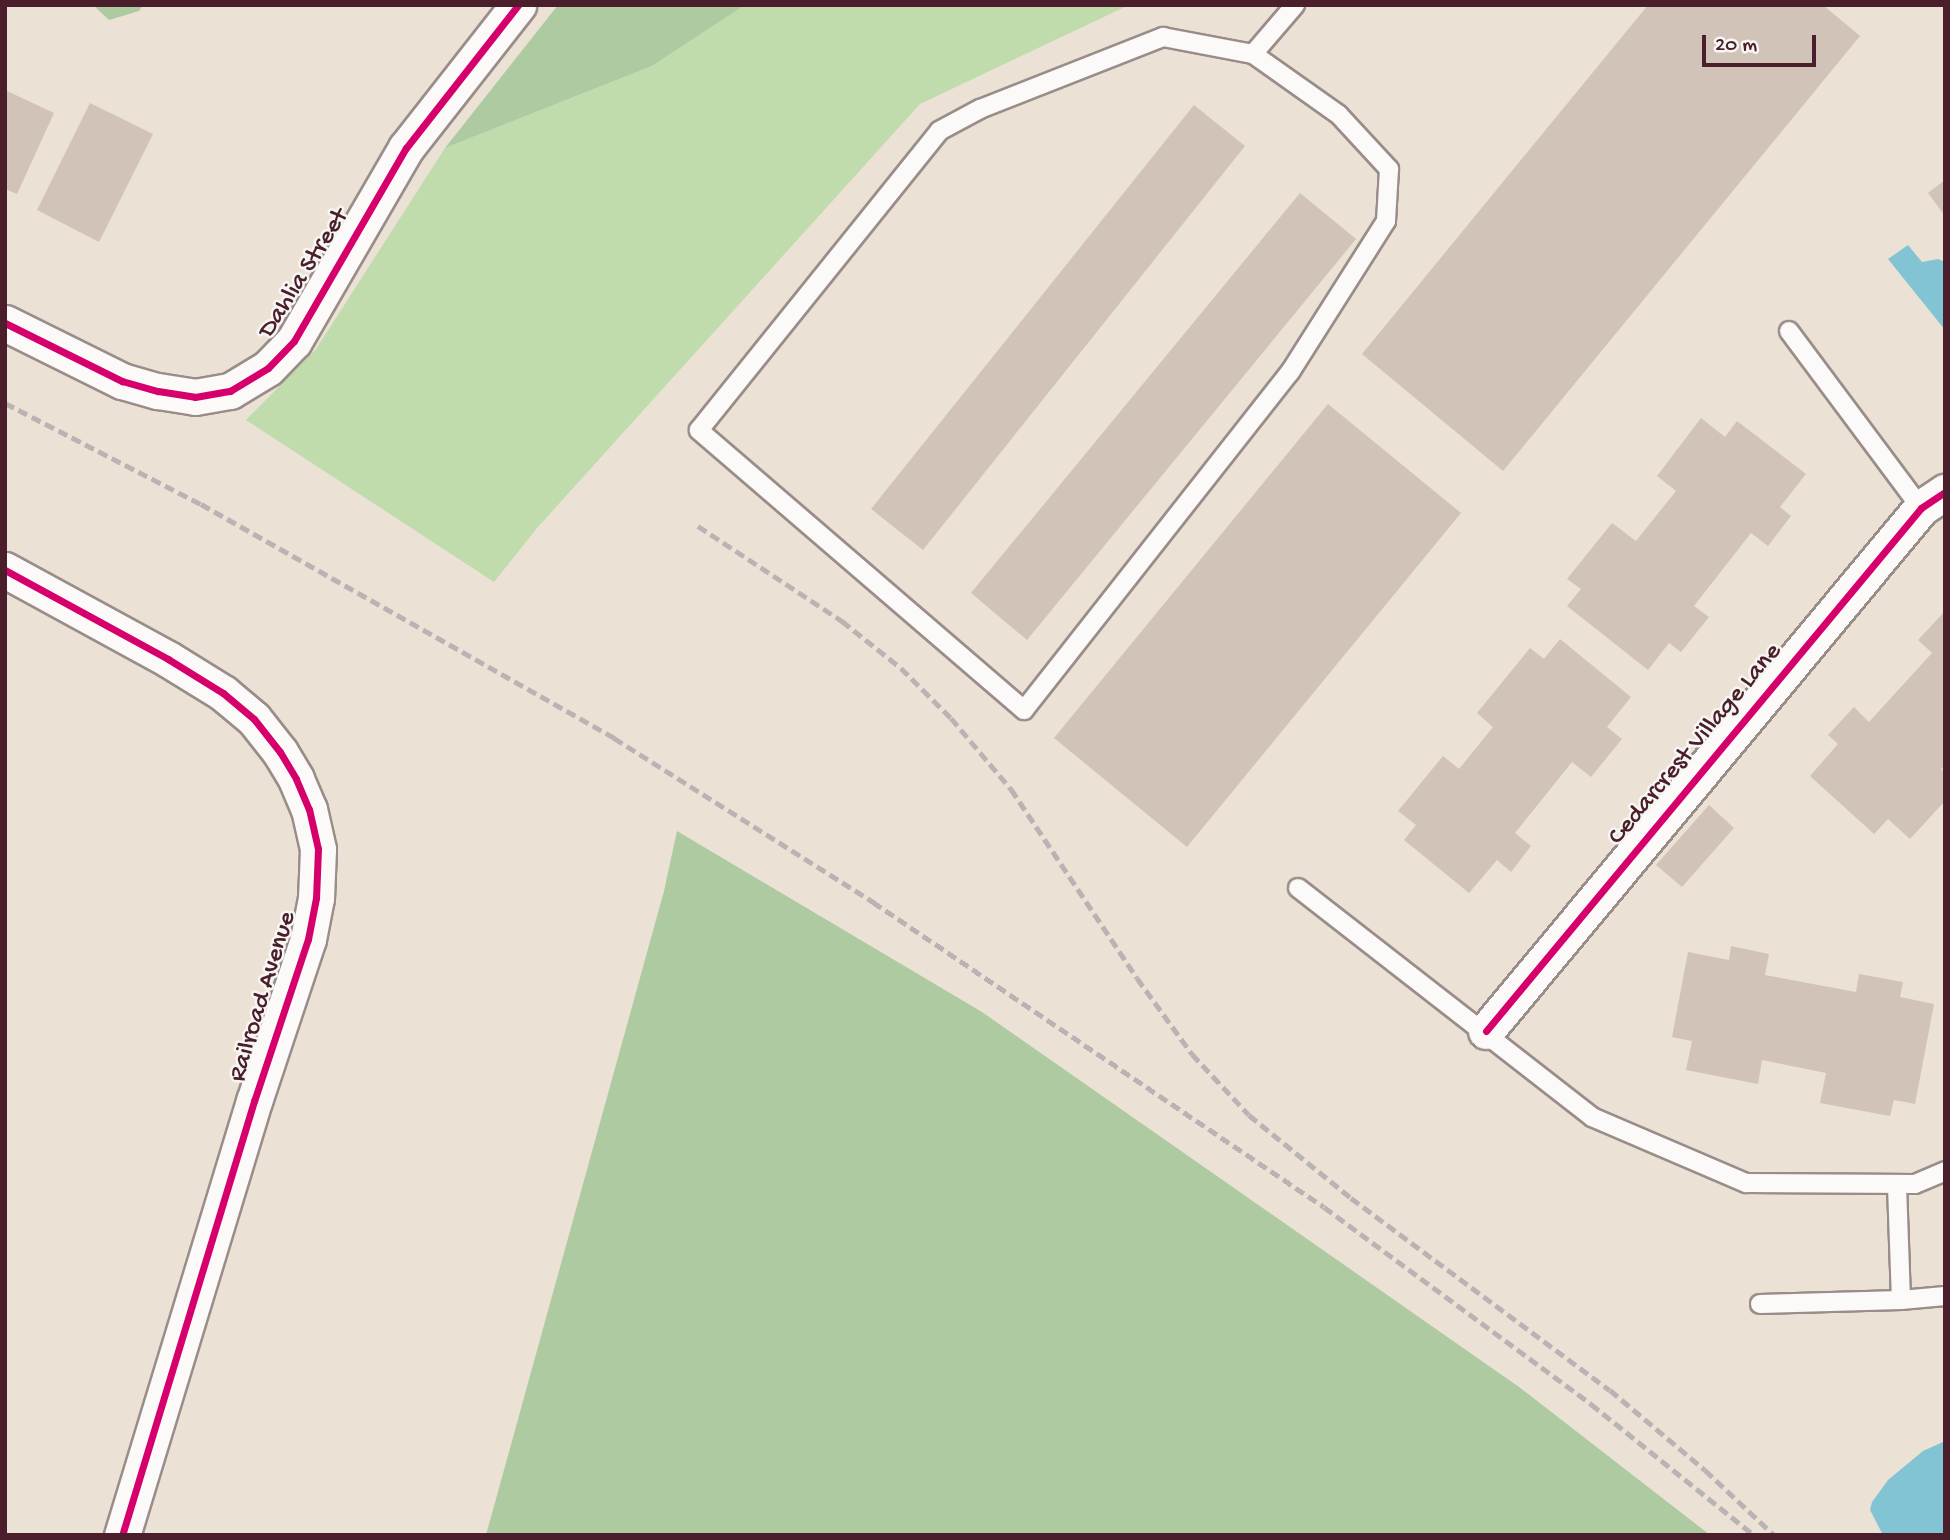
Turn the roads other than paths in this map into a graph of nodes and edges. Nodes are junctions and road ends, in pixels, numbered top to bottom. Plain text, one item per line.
1 (518, 5) edge
2 (1295, 5) edge
3 (1253, 54) junction
4 (5, 324) edge
5 (1789, 331) dead end
6 (1933, 500) edge
7 (5, 570) edge
8 (1298, 888) dead end
9 (1486, 1031) junction
10 (1945, 1171) edge
11 (1897, 1184) junction
12 (1945, 1296) edge
13 (1901, 1300) junction
14 (1760, 1304) dead end
15 (121, 1535) edge

1 - 4 street, Dahlia Street
2 - 3 lane
3 - 3 lane
5 - 6 lane
6 - 9 street, Cedarcrest Village Lane
7 - 15 street, Railroad Avenue
8 - 9 lane
9 - 11 lane
10 - 11 lane
11 - 13 lane
12 - 13 lane
13 - 14 lane

